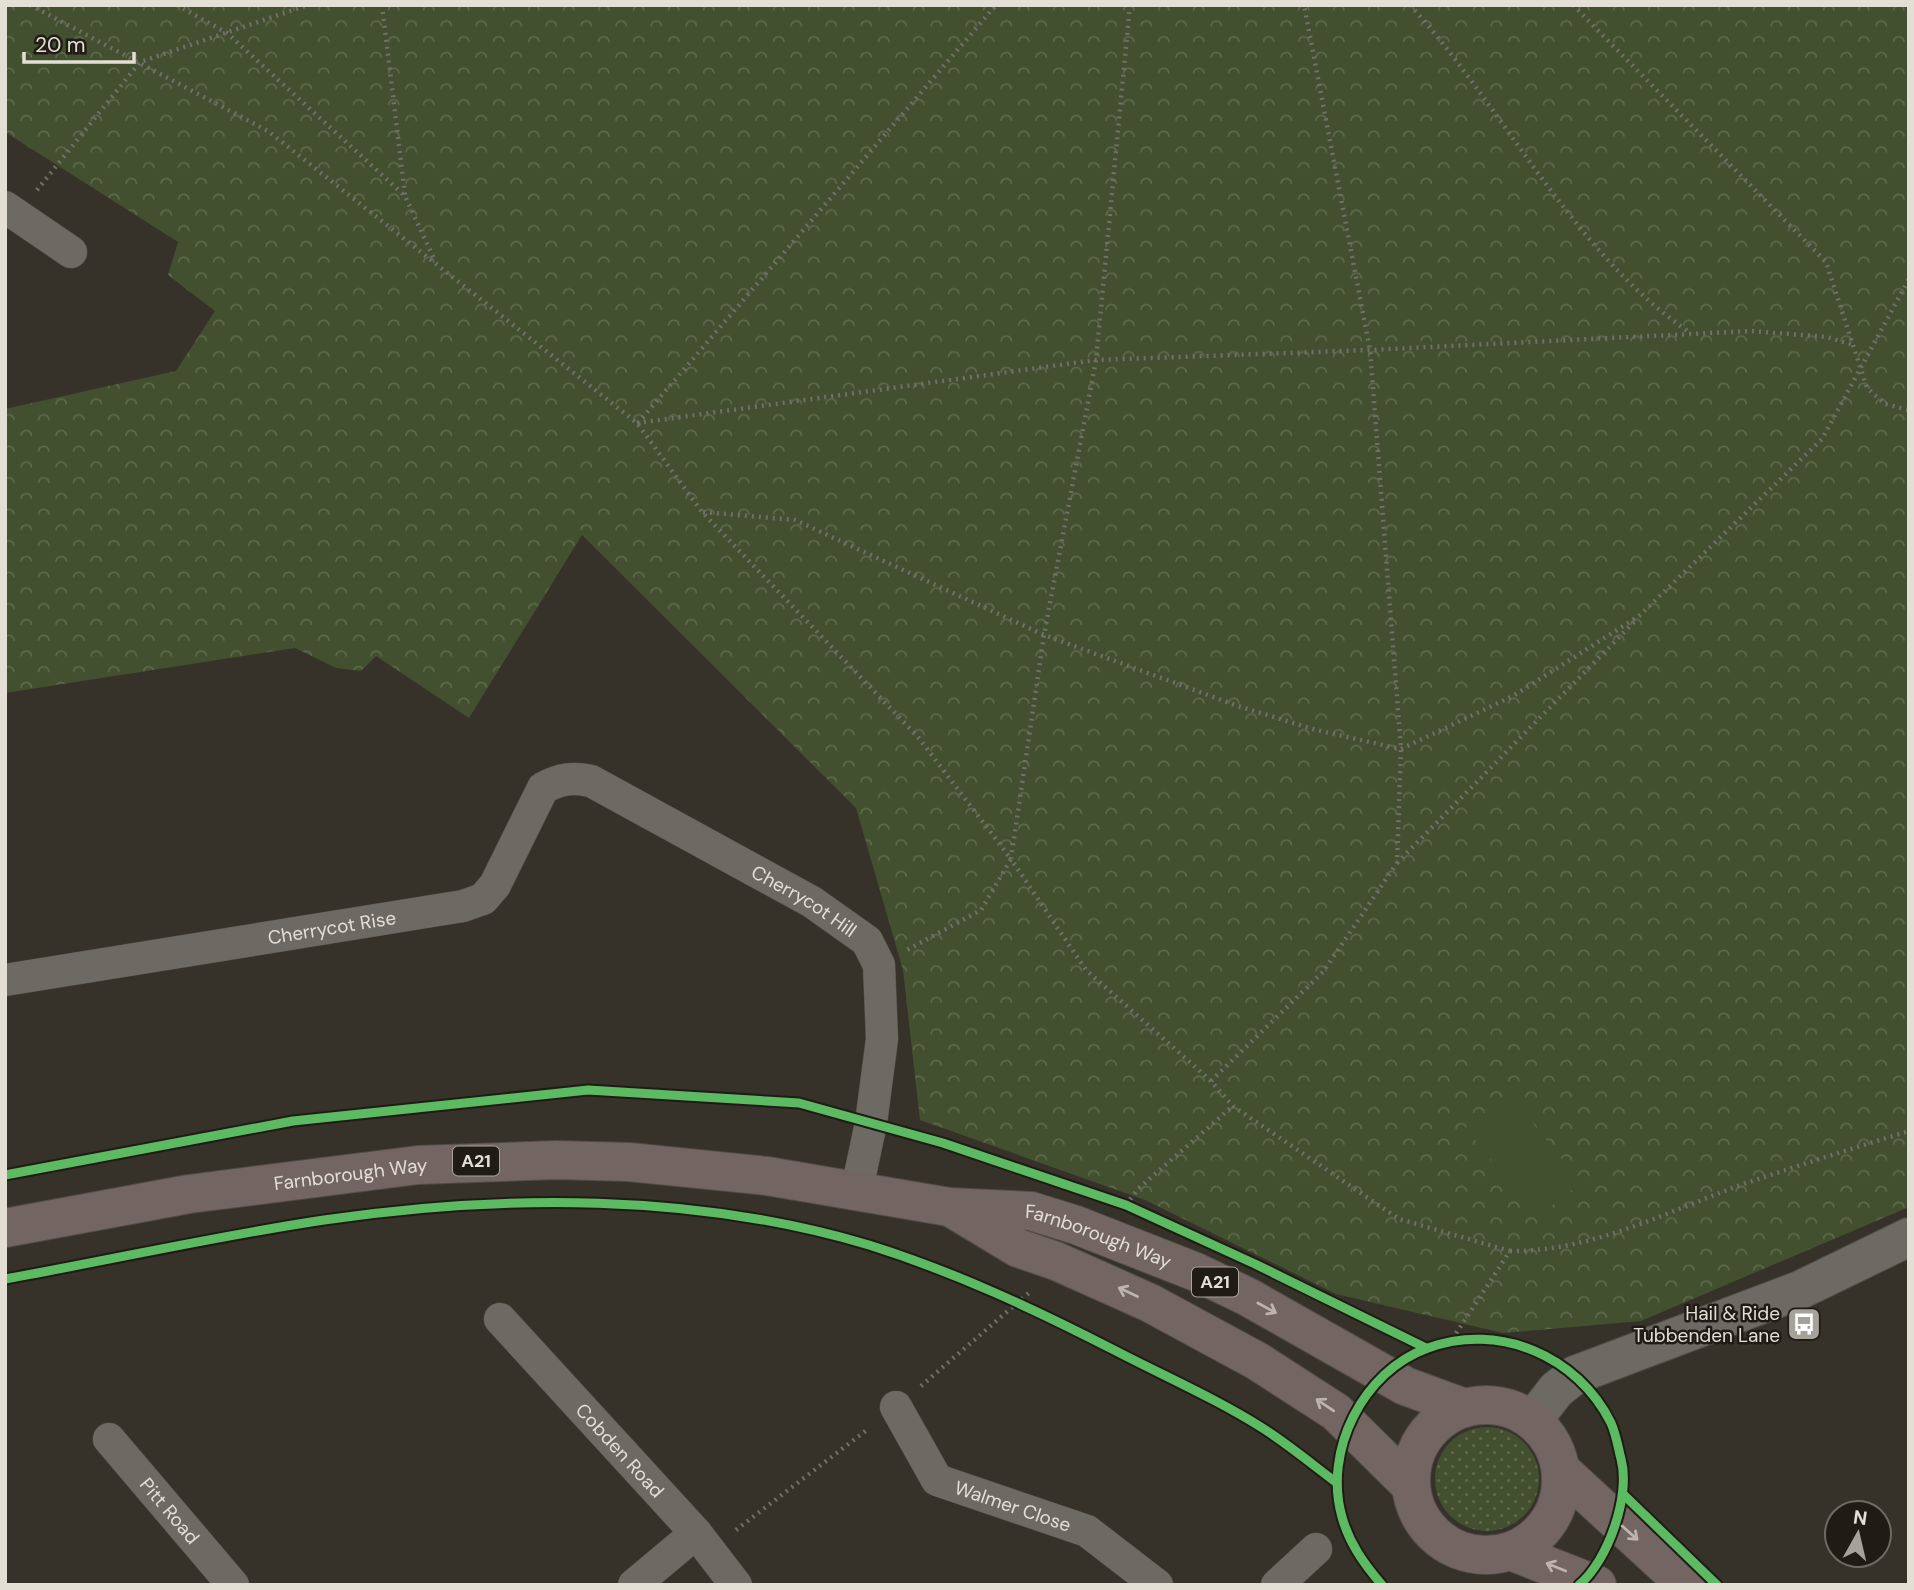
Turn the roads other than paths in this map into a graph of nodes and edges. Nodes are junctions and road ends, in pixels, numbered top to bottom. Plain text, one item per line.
1 (11, 211) edge
2 (71, 252) dead end
3 (591, 781) joint
4 (5, 980) edge
5 (858, 1189) junction
6 (949, 1207) junction
7 (5, 1228) edge
8 (1909, 1237) edge
9 (500, 1319) dead end
10 (896, 1407) road end
11 (1465, 1408) junction
12 (1532, 1420) junction
13 (109, 1439) dead end
14 (1562, 1471) junction
15 (1410, 1485) junction
16 (703, 1542) junction
17 (1316, 1549) dead end
18 (1513, 1552) junction
19 (233, 1585) edge
20 (634, 1585) edge
21 (736, 1585) edge
22 (1157, 1585) edge
23 (1277, 1585) edge
24 (1597, 1585) edge
25 (1686, 1585) edge

1 - 2 street
3 - 4 street, Cherrycot Rise
3 - 5 street, Cherrycot Hill
5 - 6 highway, Farnborough Way / A21
5 - 7 highway, Farnborough Way / A21
6 -> 11 highway, Farnborough Way / A21
15 -> 6 highway, Farnborough Way / A21
8 - 12 street
9 - 16 street, Cobden Road
10 - 22 street, Walmer Close
11 - 12 highway
11 - 15 highway
12 - 14 highway
13 - 19 street, Pitt Road
14 - 18 highway
14 -> 25 highway
15 - 18 highway
16 - 20 street
16 - 21 street, Cobden Road
17 - 23 street
24 -> 18 highway

